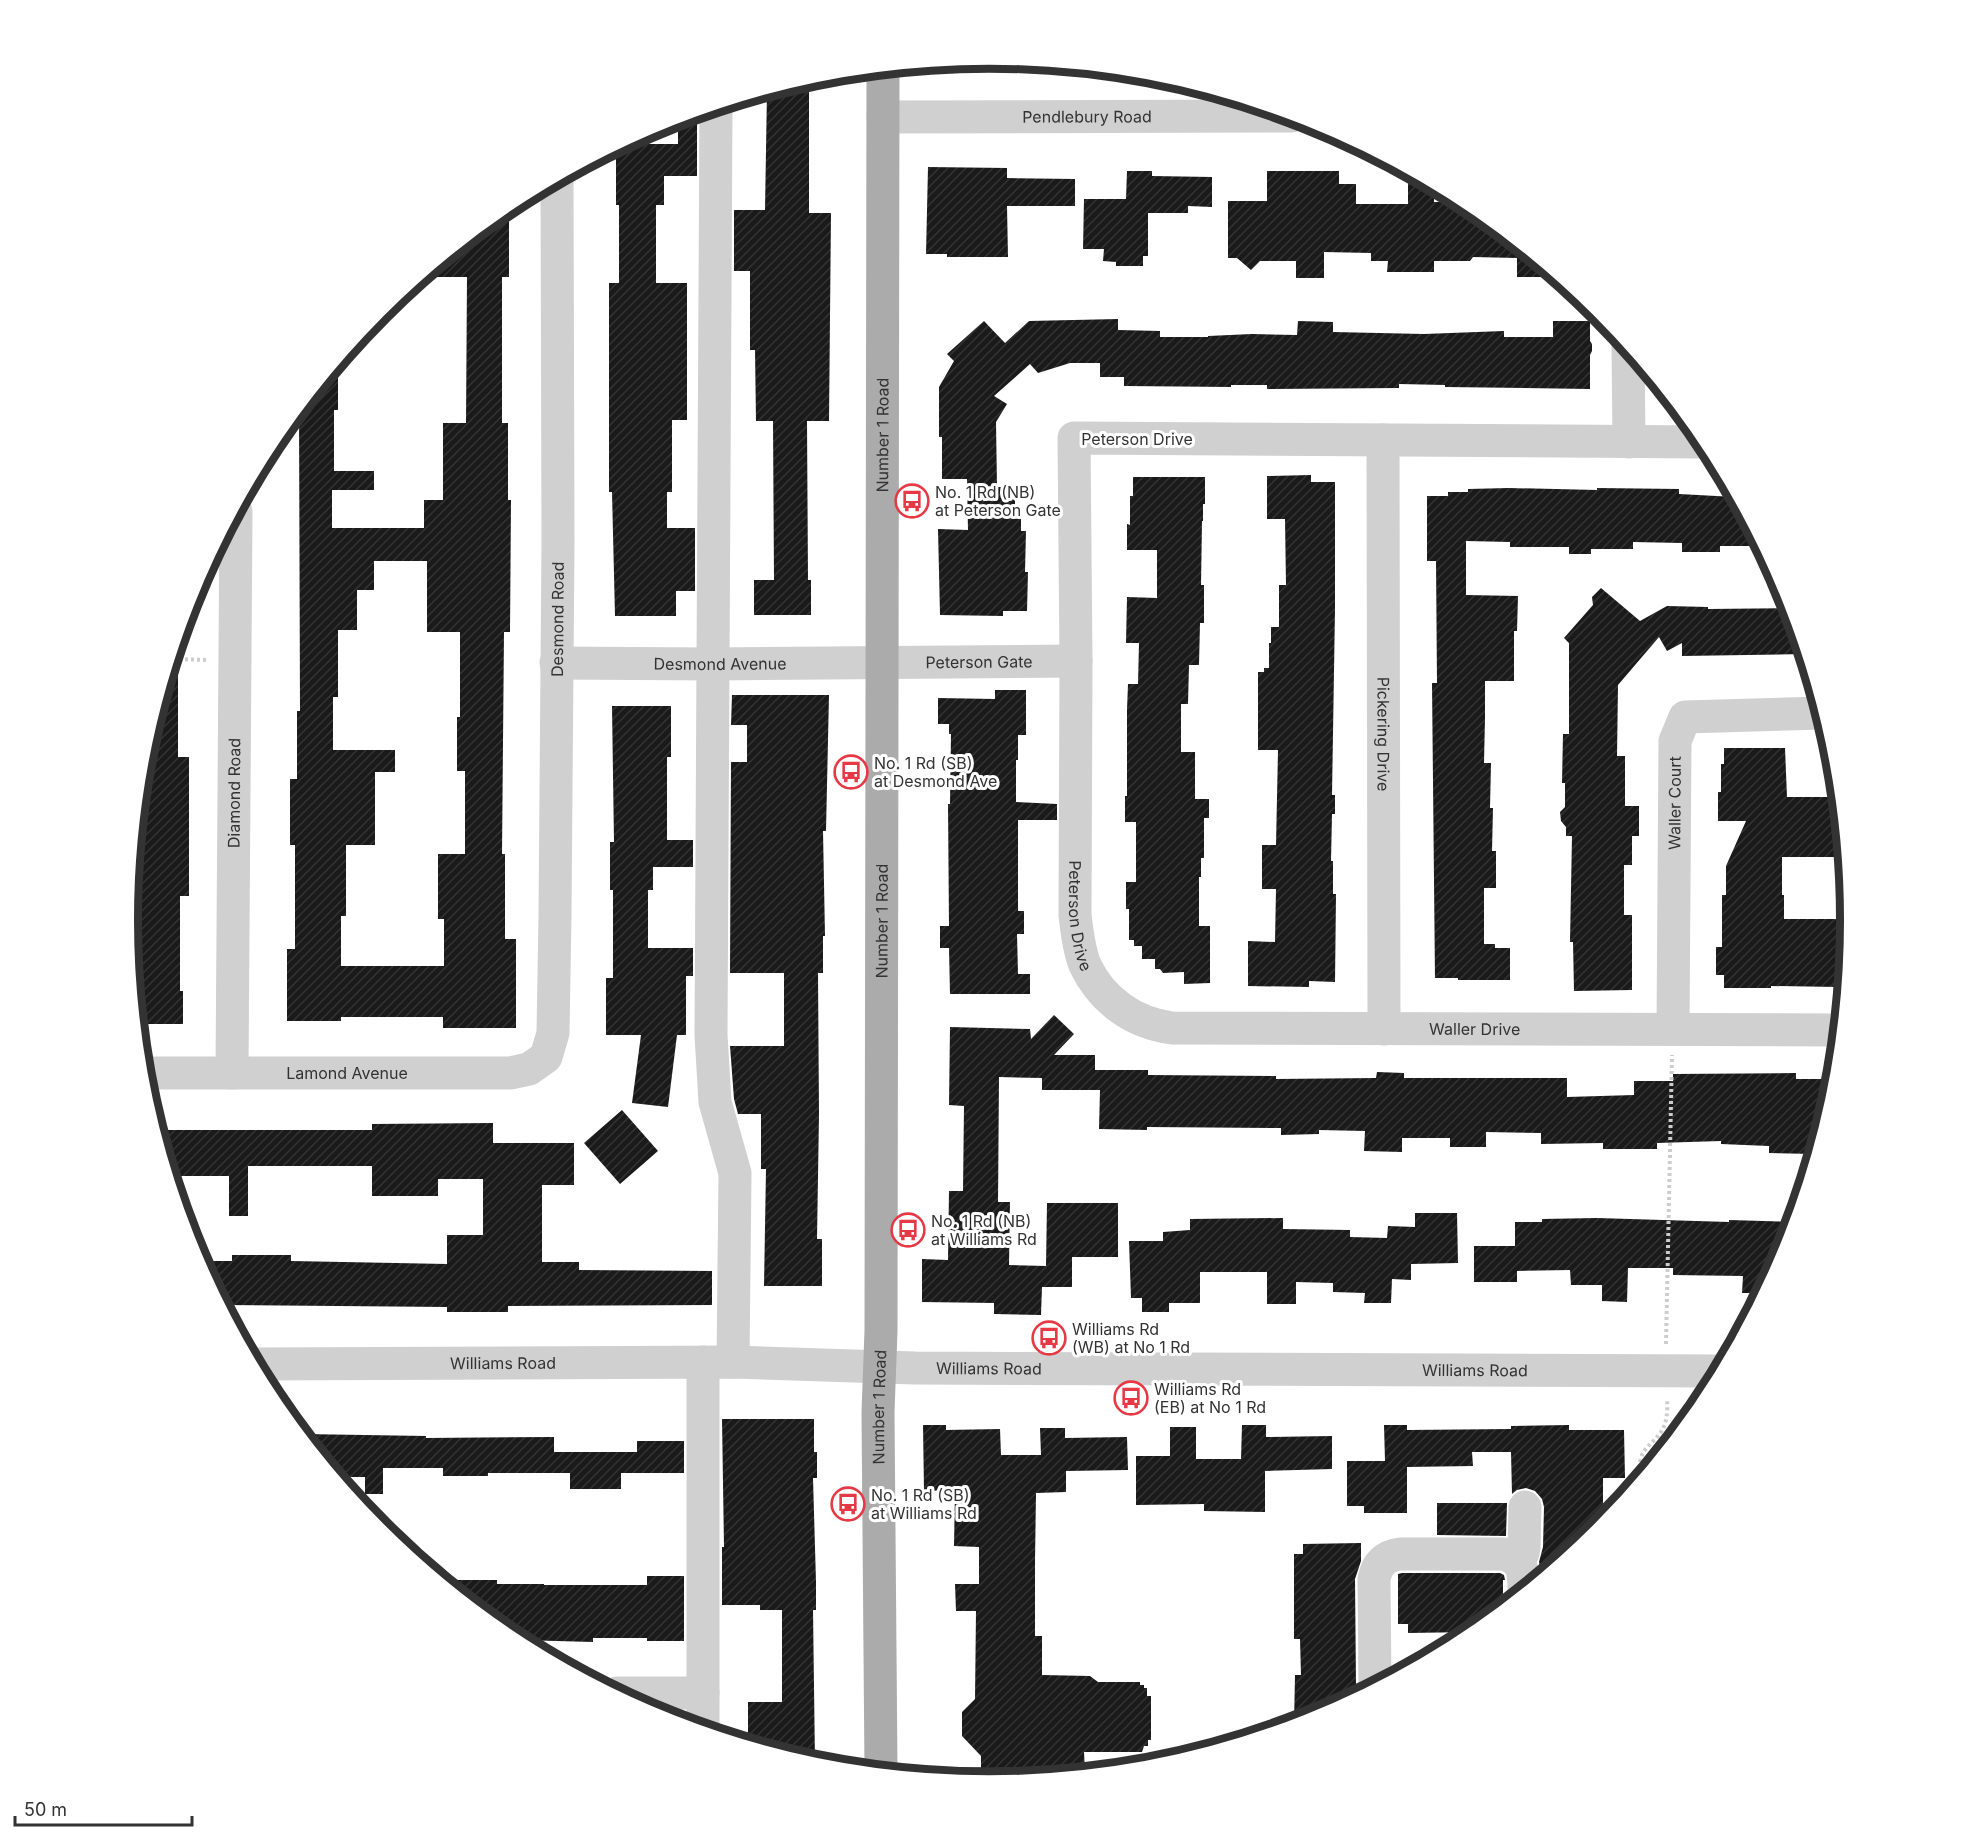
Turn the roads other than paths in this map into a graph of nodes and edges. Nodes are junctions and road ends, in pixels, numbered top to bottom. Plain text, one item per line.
1 (884, 75) edge
2 (716, 114) edge
3 (1268, 116) edge
4 (883, 117) junction
5 (557, 187) edge
6 (1628, 358) edge
7 (1383, 440) junction
8 (1629, 442) junction
9 (1693, 442) edge
10 (236, 526) edge
11 (1076, 661) junction
12 (556, 663) junction
13 (882, 663) junction
14 (713, 664) junction
15 (1815, 713) edge
16 (1116, 1006) joint
17 (1384, 1029) junction
18 (1833, 1030) edge
19 (1672, 1039) junction
20 (546, 1057) joint
21 (153, 1073) edge
22 (232, 1073) junction
23 (718, 1362) junction
24 (264, 1364) edge
25 (879, 1365) junction
26 (1711, 1371) edge
27 (1525, 1508) dead end
28 (1521, 1575) edge
29 (1375, 1678) edge
30 (635, 1693) edge
31 (703, 1693) junction
32 (703, 1721) edge
33 (881, 1764) edge

1 - 4 main road, Number 1 Road
2 - 14 street
3 - 4 street, Pendlebury Road
4 - 13 main road, Number 1 Road
5 - 12 street, Desmond Road
6 - 8 street
7 - 8 street, Peterson Drive
7 - 11 street, Peterson Drive
7 - 17 street, Pickering Drive
8 - 9 street, Peterson Drive
10 - 22 street, Diamond Road
11 - 13 street, Peterson Gate
11 - 16 street, Peterson Drive
12 - 14 street, Desmond Avenue
12 - 20 street, Desmond Road
13 - 14 street, Desmond Avenue
13 - 25 main road, Number 1 Road
14 - 23 street
15 - 19 street, Waller Court
16 - 17 street, Waller Drive
17 - 19 street, Waller Drive
18 - 19 street, Waller Drive
20 - 22 street, Lamond Avenue
21 - 22 street, Lamond Avenue
23 - 24 street, Williams Road
23 - 25 street, Williams Road
23 - 31 street
25 - 26 street, Williams Road
25 - 33 main road, Number 1 Road
27 - 28 street
28 - 29 street
30 - 31 street
31 - 32 street

